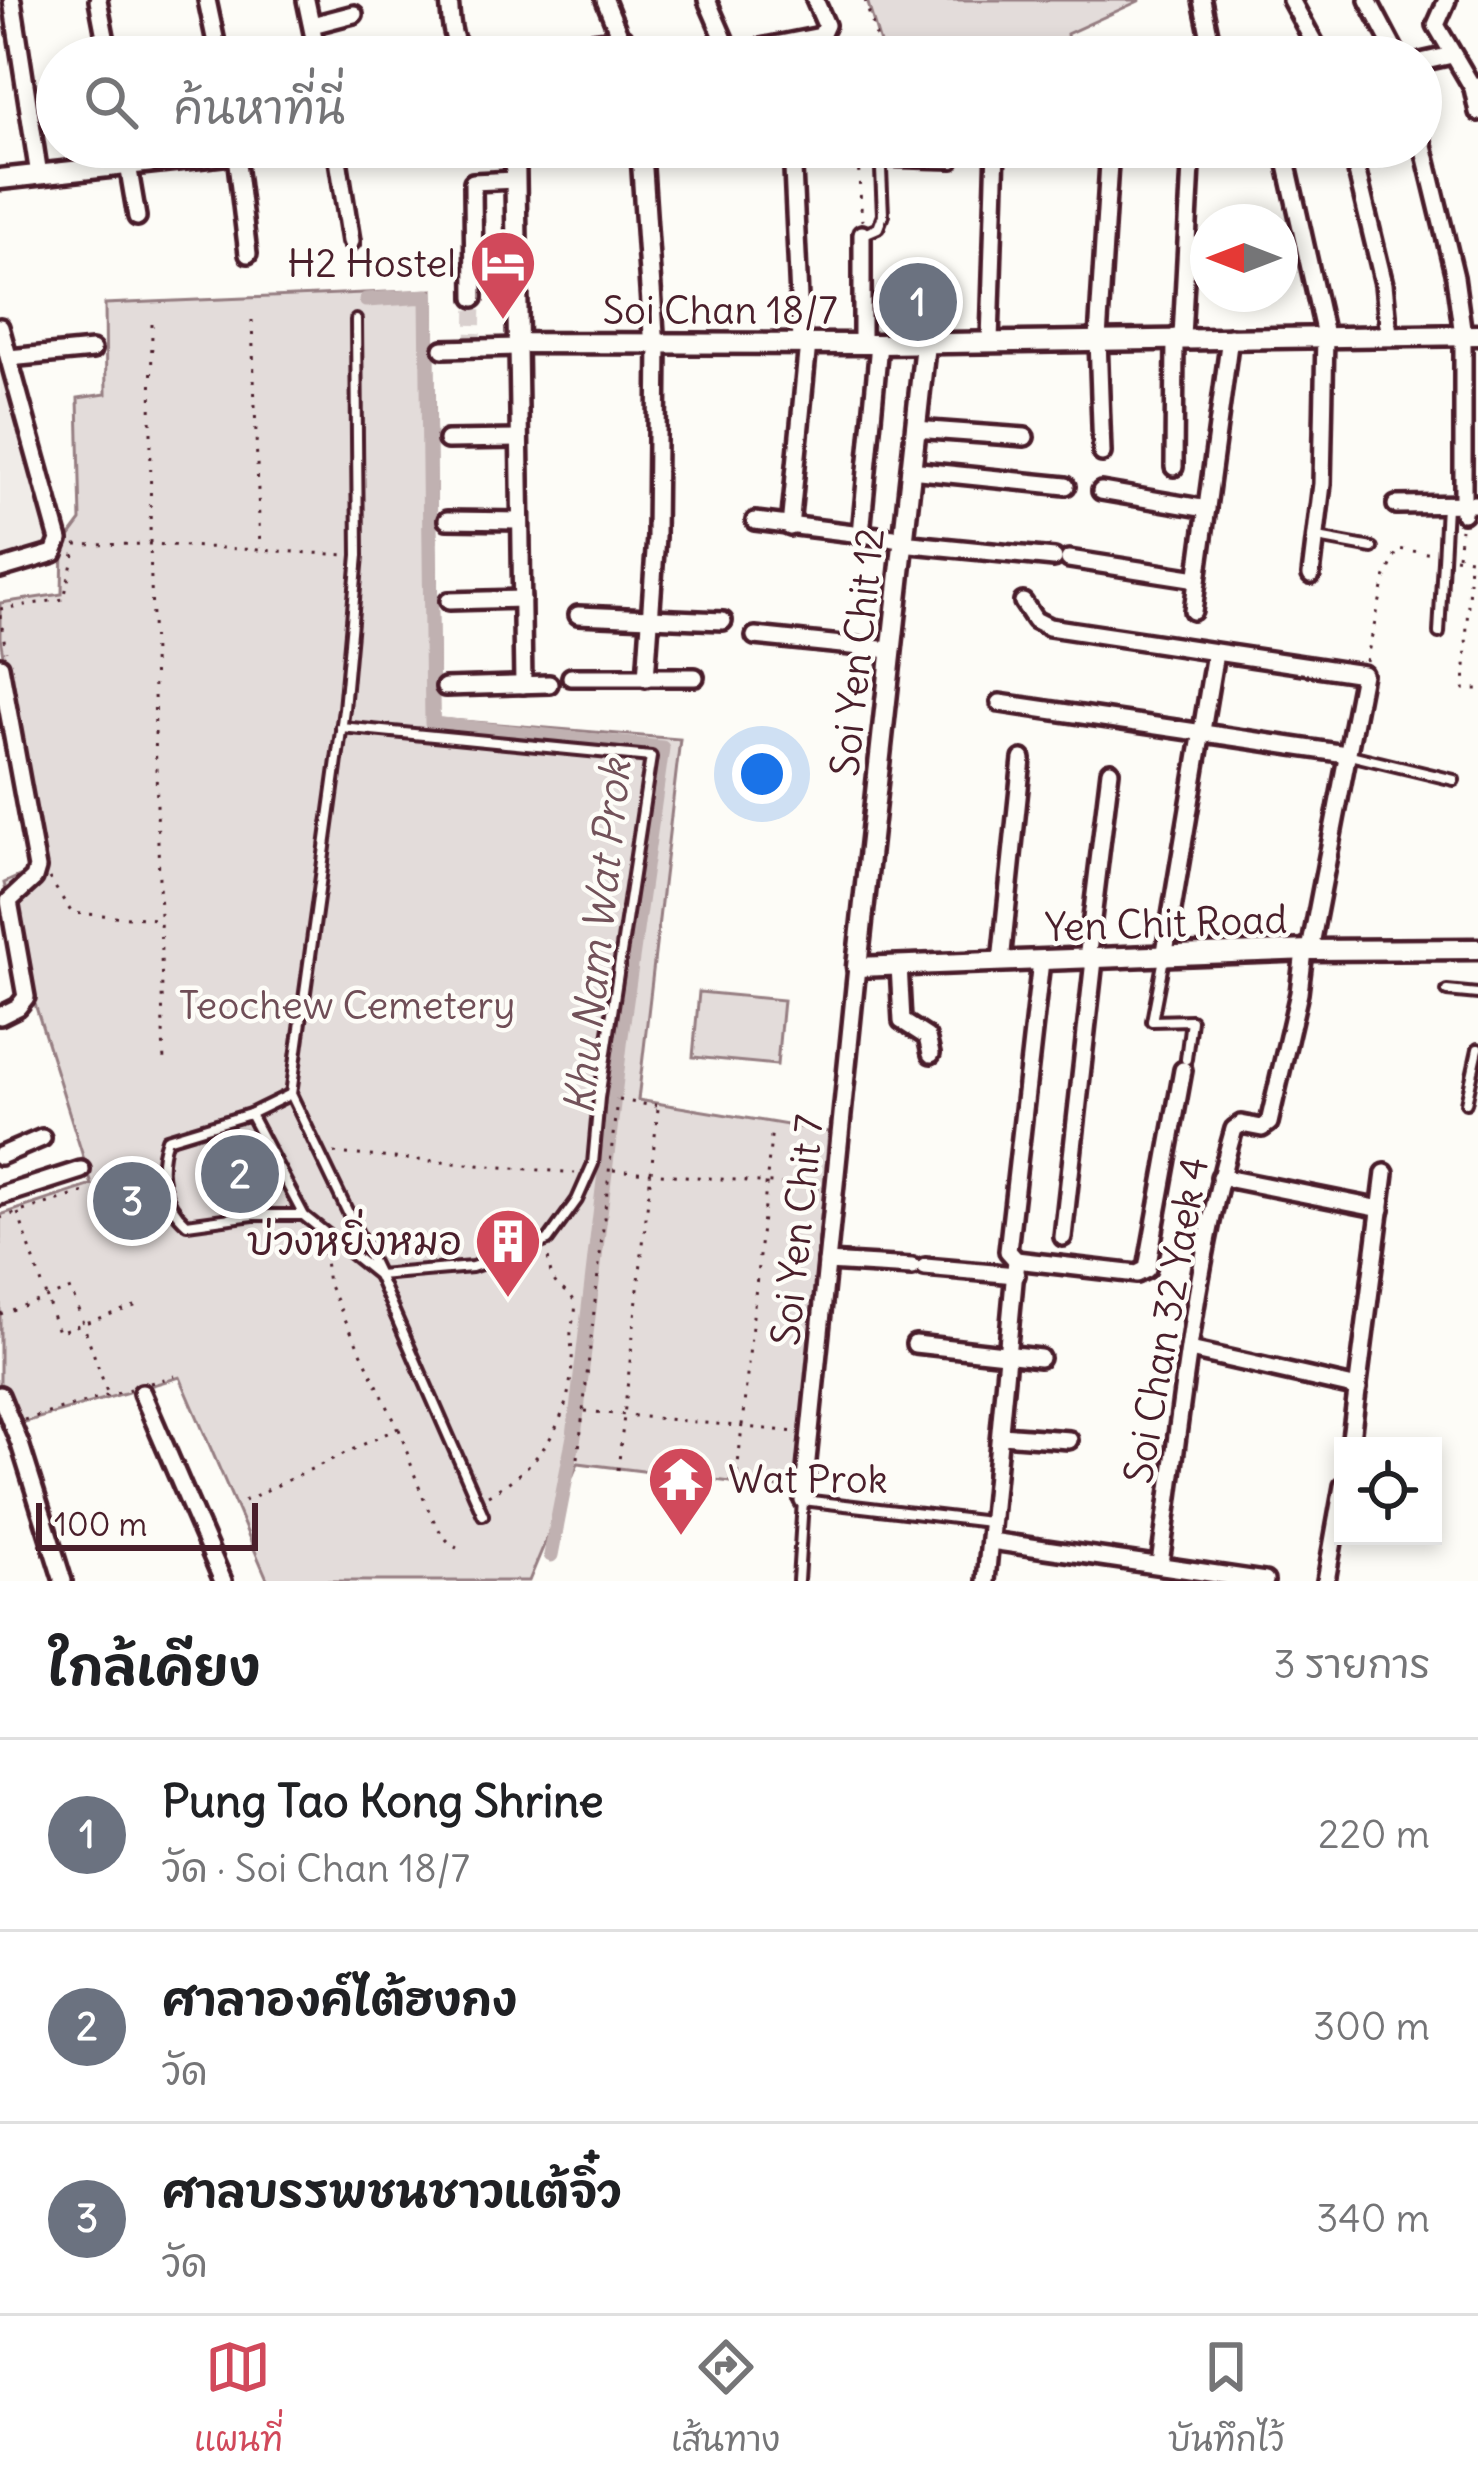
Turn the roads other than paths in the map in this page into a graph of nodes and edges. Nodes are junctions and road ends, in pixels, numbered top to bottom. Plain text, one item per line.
1 (12, 0) edge
2 (98, 0) edge
3 (207, 0) edge
4 (306, 0) edge
5 (449, 0) edge
6 (605, 0) edge
7 (707, 0) edge
8 (815, 0) edge
9 (1202, 0) edge
10 (1291, 0) edge
11 (1367, 0) edge
12 (1447, 0) edge
13 (354, 14) dead end
14 (312, 25) junction
15 (105, 36) edge
16 (215, 36) edge
17 (314, 36) edge
18 (455, 36) edge
19 (622, 36) edge
20 (717, 36) edge
21 (821, 36) edge
22 (1209, 36) edge
23 (1311, 36) edge
24 (1387, 36) edge
25 (1442, 36) edge
26 (1442, 36) edge
27 (1452, 55) junction
28 (1442, 57) edge
29 (1475, 87) edge
30 (1478, 112) edge
31 (36, 156) edge
32 (38, 168) edge
33 (71, 168) edge
34 (129, 168) edge
35 (238, 168) edge
36 (339, 168) edge
37 (515, 168) edge
38 (643, 168) edge
39 (793, 168) edge
40 (880, 168) edge
41 (995, 168) edge
42 (1109, 168) edge
43 (1191, 168) edge
44 (1288, 168) edge
45 (1357, 168) edge
46 (1428, 168) edge
47 (39, 175) junction
48 (0, 179) edge
49 (515, 180) junction
50 (137, 217) dead end
51 (862, 234) joint
52 (351, 241) dead end
53 (248, 254) dead end
54 (474, 298) tunnel mouth
55 (356, 320) dead end
56 (0, 327) edge
57 (1389, 334) junction
58 (1324, 335) junction
59 (1471, 335) edge
60 (1179, 337) junction
61 (1230, 337) junction
62 (1098, 339) junction
63 (656, 341) junction
64 (990, 341) junction
65 (805, 342) junction
66 (871, 344) junction
67 (925, 344) junction
68 (518, 345) junction
69 (443, 349) dead end
70 (92, 350) dead end
71 (9, 358) junction
72 (915, 429) junction
73 (1025, 436) dead end
74 (519, 439) junction
75 (447, 440) dead end
76 (1102, 453) dead end
77 (1174, 467) dead end
78 (910, 470) junction
79 (1066, 485) dead end
80 (1101, 491) dead end
81 (1396, 505) dead end
82 (1463, 506) edge
83 (1207, 508) junction
84 (447, 520) dead end
85 (520, 521) junction
86 (755, 521) dead end
87 (790, 526) junction
88 (861, 534) junction
89 (1316, 538) junction
90 (902, 541) junction
91 (1372, 548) dead end
92 (0, 569) edge
93 (1311, 575) dead end
94 (1197, 579) junction
95 (521, 599) junction
96 (449, 601) dead end
97 (1023, 602) dead end
98 (1193, 611) dead end
99 (578, 615) dead end
100 (650, 617) junction
101 (723, 621) dead end
102 (1439, 633) dead end
103 (755, 635) dead end
104 (890, 650) junction
105 (1215, 652) junction
106 (4, 664) edge
107 (571, 677) dead end
108 (694, 677) dead end
109 (646, 678) junction
110 (548, 684) dead end
111 (523, 686) junction
112 (445, 687) dead end
113 (1000, 703) dead end
114 (341, 727) junction
115 (1200, 733) junction
116 (7, 747) edge
117 (1346, 754) junction
118 (1022, 759) dead end
119 (1110, 771) dead end
120 (1454, 780) dead end
121 (6, 920) edge
122 (1478, 949) edge
123 (1307, 951) junction
124 (1164, 958) junction
125 (1090, 960) junction
126 (1041, 961) junction
127 (1001, 962) junction
128 (899, 965) junction
129 (857, 967) junction
130 (1447, 991) dead end
131 (1478, 994) edge
132 (0, 1016) edge
133 (1478, 1048) edge
134 (931, 1054) dead end
135 (1184, 1065) joint
136 (291, 1094) junction
137 (1466, 1103) dead end
138 (250, 1114) junction
139 (42, 1138) dead end
140 (0, 1156) edge
141 (82, 1170) dead end
142 (1385, 1173) dead end
143 (1220, 1177) junction
144 (0, 1196) edge
145 (1381, 1208) junction
146 (303, 1215) junction
147 (1063, 1237) dead end
148 (827, 1262) junction
149 (1016, 1268) junction
150 (378, 1276) junction
151 (915, 1344) dead end
152 (1190, 1350) junction
153 (1009, 1354) junction
154 (1040, 1358) dead end
155 (142, 1388) road end
156 (1358, 1388) junction
157 (0, 1395) edge
158 (1000, 1435) junction
159 (1351, 1437) edge
160 (1069, 1440) dead end
161 (803, 1500) junction
162 (483, 1515) dead end
163 (992, 1522) junction
164 (1334, 1536) edge
165 (991, 1540) junction
166 (1160, 1563) junction
167 (1243, 1579) edge
168 (63, 1581) edge
169 (224, 1581) edge
170 (798, 1581) edge
171 (986, 1581) edge
172 (1265, 1581) edge
173 (1326, 1581) edge

1 - 31 street
2 - 15 street
3 - 16 street
4 - 14 street
5 - 18 street
6 - 19 street
7 - 20 street
8 - 21 street
9 - 22 street
10 - 23 street
11 - 24 street
12 - 26 street
13 - 14 street
14 - 17 street
25 - 27 street
27 - 28 street
27 - 29 street
29 - 30 street
32 - 47 street
33 - 47 street
34 - 50 street
35 - 53 street
36 - 52 street
37 - 49 street
38 - 63 street
39 - 65 street
40 - 51 lane
41 - 64 street
42 - 62 street
43 - 60 street
44 - 58 street
45 - 57 street
46 - 59 street
47 - 48 street
49 - 54 street
49 - 68 street
51 - 66 street
55 - 114 lane
56 - 71 street
57 - 58 street, Soi Chan 18/7
57 - 59 street, Soi Chan 18/7
58 - 61 street, Soi Chan 18/7
58 - 89 street
59 - 82 street
60 - 61 street, Soi Chan 18/7
60 - 62 street, Soi Chan 18/7
60 - 77 street
61 - 83 street
62 - 64 street, Soi Chan 18/7
62 - 76 street
63 - 65 street, Soi Chan 18/7
63 - 68 street, Soi Chan 18/7
63 - 100 street
64 - 67 street, Soi Chan 18/7
65 - 66 street, Soi Chan 18/7
65 - 87 street
66 - 67 street, Soi Chan 18/7
66 - 88 street
67 - 72 street, Soi Yen Chit 12
68 - 69 street
68 - 74 street
70 - 71 street
71 - 92 street
72 - 73 street
72 - 78 street, Soi Yen Chit 12
74 - 75 street
74 - 85 street
78 - 79 street
78 - 90 street, Soi Yen Chit 12
80 - 83 street
81 - 82 street
82 - 102 lane
83 - 94 street
84 - 85 street
85 - 95 street
86 - 87 street
87 - 88 street
88 - 90 street
89 - 91 lane
89 - 93 street
90 - 94 street
90 - 104 street, Soi Yen Chit 12
94 - 98 street
95 - 96 street
95 - 111 street
97 - 105 street
99 - 100 street
100 - 101 street
100 - 109 street
103 - 104 street
104 - 129 street, Soi Yen Chit 12
105 - 115 street
105 - 117 street
106 - 116 street
107 - 109 street
108 - 109 street
110 - 111 street
111 - 112 street
113 - 115 street
114 - 136 lane
114 - 150 lane
115 - 117 street
115 - 124 street
116 - 121 street
117 - 120 lane
117 - 123 street
118 - 127 street
119 - 125 street
121 - 132 street
122 - 123 street, Yen Chit Road
123 - 124 street, Yen Chit Road
123 - 143 street, Soi Chan 32 Yaek 4
124 - 125 street, Yen Chit Road
124 - 135 lane
125 - 126 street, Yen Chit Road
125 - 147 street
126 - 127 street, Yen Chit Road
126 - 149 street
127 - 128 street, Yen Chit Road
128 - 129 street, Yen Chit Road
128 - 134 street
129 - 148 street, Soi Yen Chit 7
130 - 131 lane
133 - 137 lane
135 - 149 street
136 - 138 lane
136 - 150 lane
138 - 146 lane
138 - 146 lane
139 - 140 street
141 - 144 street
142 - 145 street
143 - 145 street
143 - 152 street, Soi Chan 32 Yaek 4
145 - 156 street
146 - 150 lane
148 - 149 street
148 - 161 street, Soi Yen Chit 7
149 - 153 street
150 - 162 lane
151 - 153 street
152 - 156 street
152 - 166 street, Soi Chan 32 Yaek 4
153 - 154 street
153 - 158 street
155 - 169 street
156 - 159 street
157 - 168 street
158 - 160 street
158 - 163 street
161 - 163 lane
161 - 170 lane
163 - 165 street
164 - 173 street
165 - 166 street
165 - 171 street
166 - 167 street
167 - 172 street

